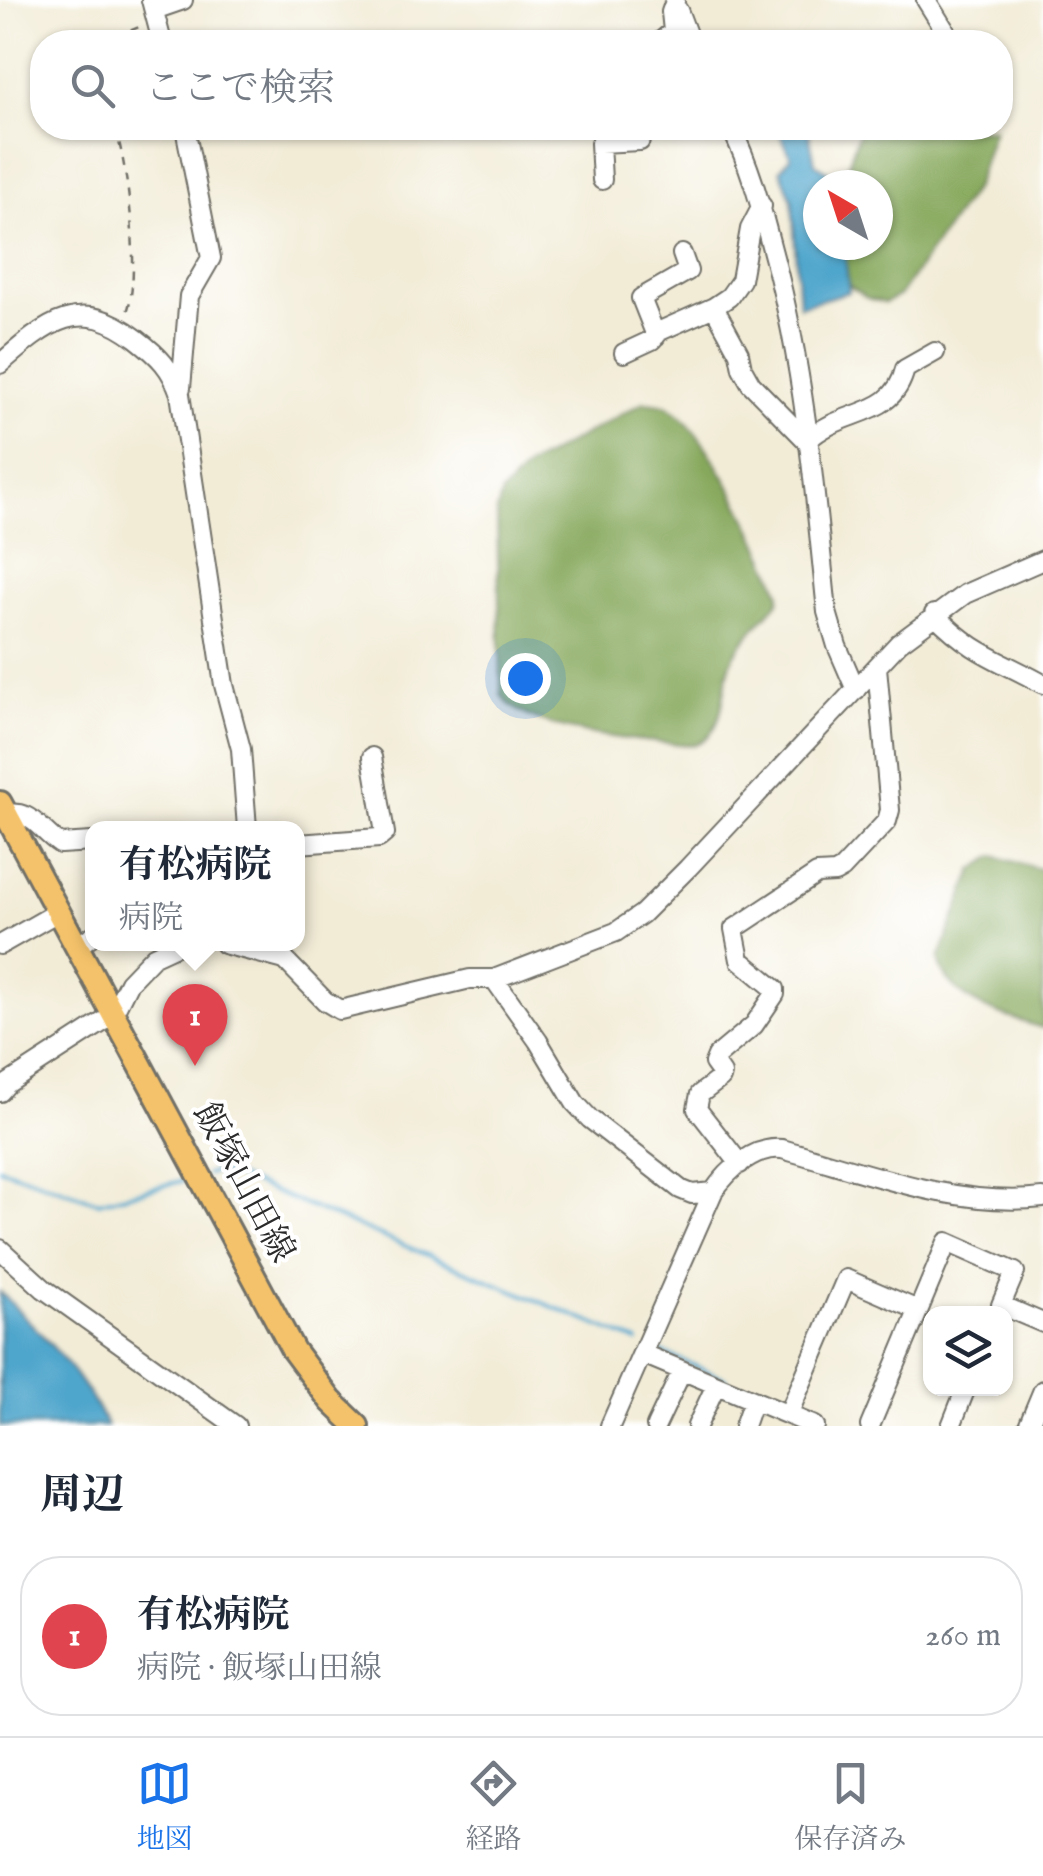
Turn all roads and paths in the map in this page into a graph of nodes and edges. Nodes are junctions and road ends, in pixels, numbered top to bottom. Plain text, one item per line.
1 (183, 0) edge
2 (675, 0) edge
3 (926, 0) edge
4 (154, 10) edge
5 (122, 30) edge
6 (673, 30) edge
7 (686, 30) edge
8 (945, 30) edge
9 (118, 140) edge
10 (187, 140) edge
11 (640, 140) edge
12 (736, 140) edge
13 (602, 180) dead end
14 (762, 206) junction
15 (682, 254) dead end
16 (714, 307) junction
17 (119, 326) junction
18 (656, 336) junction
19 (935, 352) dead end
20 (624, 353) dead end
21 (0, 364) edge
22 (180, 394) junction
23 (807, 441) junction
24 (1043, 560) edge
25 (934, 614) junction
26 (877, 667) junction
27 (1043, 684) edge
28 (856, 690) junction
29 (372, 757) dead end
30 (2, 811) edge
31 (246, 821) edge
32 (85, 842) edge
33 (305, 843) edge
34 (58, 912) junction
35 (84, 941) edge
36 (0, 945) edge
37 (88, 951) edge
38 (165, 951) edge
39 (251, 951) edge
40 (494, 979) junction
41 (112, 1016) junction
42 (0, 1092) edge
43 (740, 1164) junction
44 (713, 1192) junction
45 (1043, 1198) edge
46 (0, 1249) edge
47 (1000, 1306) edge
48 (918, 1310) junction
49 (1013, 1313) edge
50 (1043, 1323) edge
51 (642, 1354) junction
52 (682, 1371) junction
53 (716, 1384) junction
54 (1043, 1390) edge
55 (963, 1396) edge
56 (754, 1400) junction
57 (788, 1415) junction
58 (236, 1426) edge
59 (357, 1426) edge
60 (610, 1426) edge
61 (656, 1426) edge
62 (697, 1426) edge
63 (744, 1426) edge
64 (815, 1426) edge
65 (870, 1426) edge
66 (950, 1426) edge
67 (1028, 1426) edge

1 - 4 street
2 - 6 street
2 - 7 street
3 - 8 street
4 - 5 path
9 - 17 path
10 - 22 street
11 - 13 street
12 - 14 street
14 - 16 street
14 - 23 street
15 - 18 street
16 - 18 street
16 - 23 street
17 - 21 street
17 - 22 street
18 - 20 street
19 - 23 street
22 - 31 street
23 - 28 street
24 - 25 street
25 - 26 street
25 - 27 street
26 - 28 street
26 - 43 street
28 - 40 street
29 - 33 street
30 - 32 street
30 - 34 main road, 飯塚山田線
34 - 35 main road, 飯塚山田線
34 - 36 street
37 - 41 main road, 飯塚山田線
38 - 41 street
39 - 40 street
40 - 44 street
41 - 42 street
41 - 59 main road, 飯塚山田線
43 - 44 street
43 - 45 street
44 - 51 street
46 - 58 street
47 - 48 street
48 - 57 street
48 - 65 street
49 - 50 street
51 - 52 street
51 - 60 street
52 - 53 street
52 - 61 street
53 - 56 street
53 - 62 street
54 - 67 street
55 - 66 street
56 - 57 street
56 - 63 street
57 - 64 street

